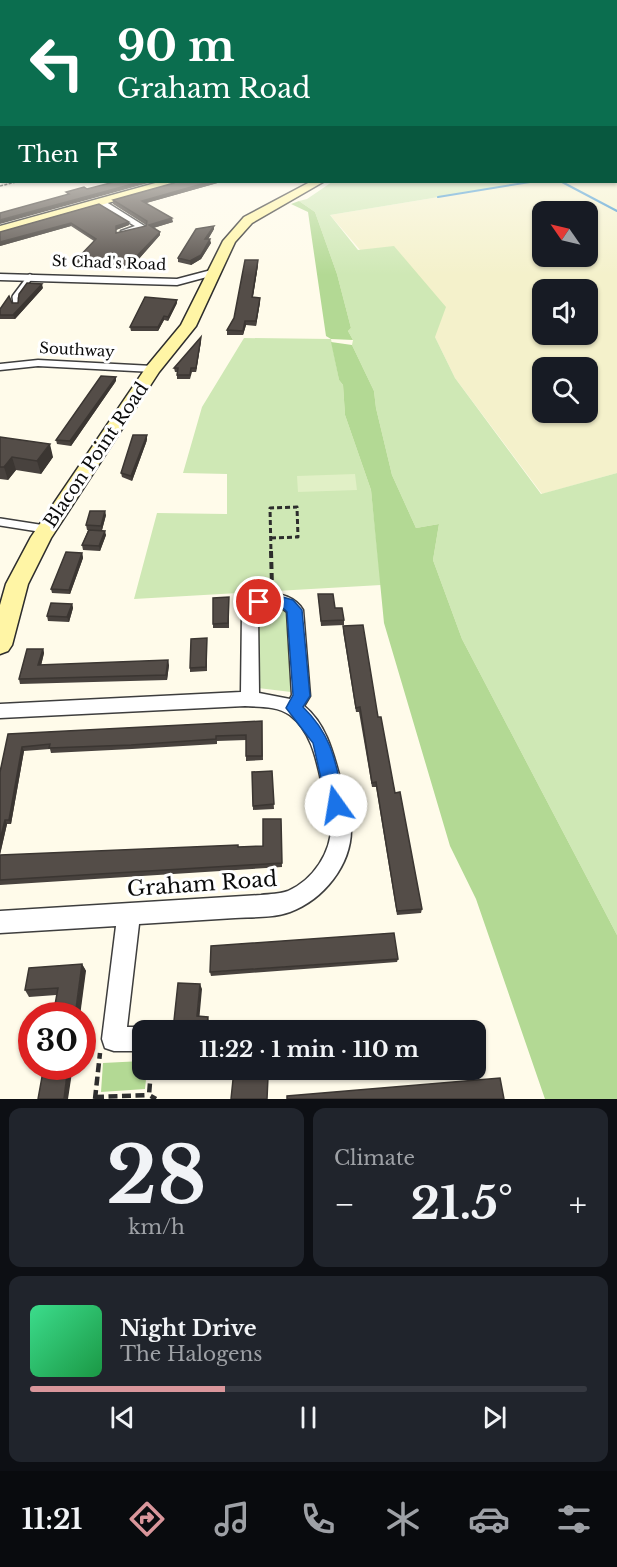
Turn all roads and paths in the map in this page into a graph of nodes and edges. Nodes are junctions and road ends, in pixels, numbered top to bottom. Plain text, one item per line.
1 (166, 183) edge
2 (315, 183) edge
3 (100, 202) junction
4 (0, 230) edge
5 (121, 233) edge
6 (214, 274) junction
7 (0, 277) edge
8 (30, 277) junction
9 (16, 304) edge
10 (0, 367) edge
11 (153, 369) junction
12 (0, 522) edge
13 (46, 529) junction
14 (271, 538) junction
15 (273, 599) junction
16 (0, 645) edge
17 (250, 699) junction
18 (294, 708) junction
19 (0, 711) edge
20 (129, 913) junction
21 (0, 922) edge
22 (114, 1039) junction
23 (132, 1039) edge
24 (150, 1080) edge
25 (149, 1095) junction
26 (95, 1098) edge
27 (156, 1099) edge

1 - 3 street
2 - 6 street
3 - 4 street
3 - 5 street
6 - 8 street, St Chad's Road
6 - 11 street, Blacon Point Road
7 - 8 street, St Chad's Road
8 - 9 lane
10 - 11 street, Southway
11 - 13 street, Blacon Point Road
12 - 13 lane
13 - 16 street, Blacon Point Road
14 - 14 path
14 - 15 path
15 - 17 street
15 - 18 street
17 - 18 street
17 - 19 street
18 - 20 street, Graham Road
20 - 21 street, Graham Road
20 - 22 street
22 - 23 street
22 - 26 path
24 - 25 path
25 - 26 path
25 - 27 path

